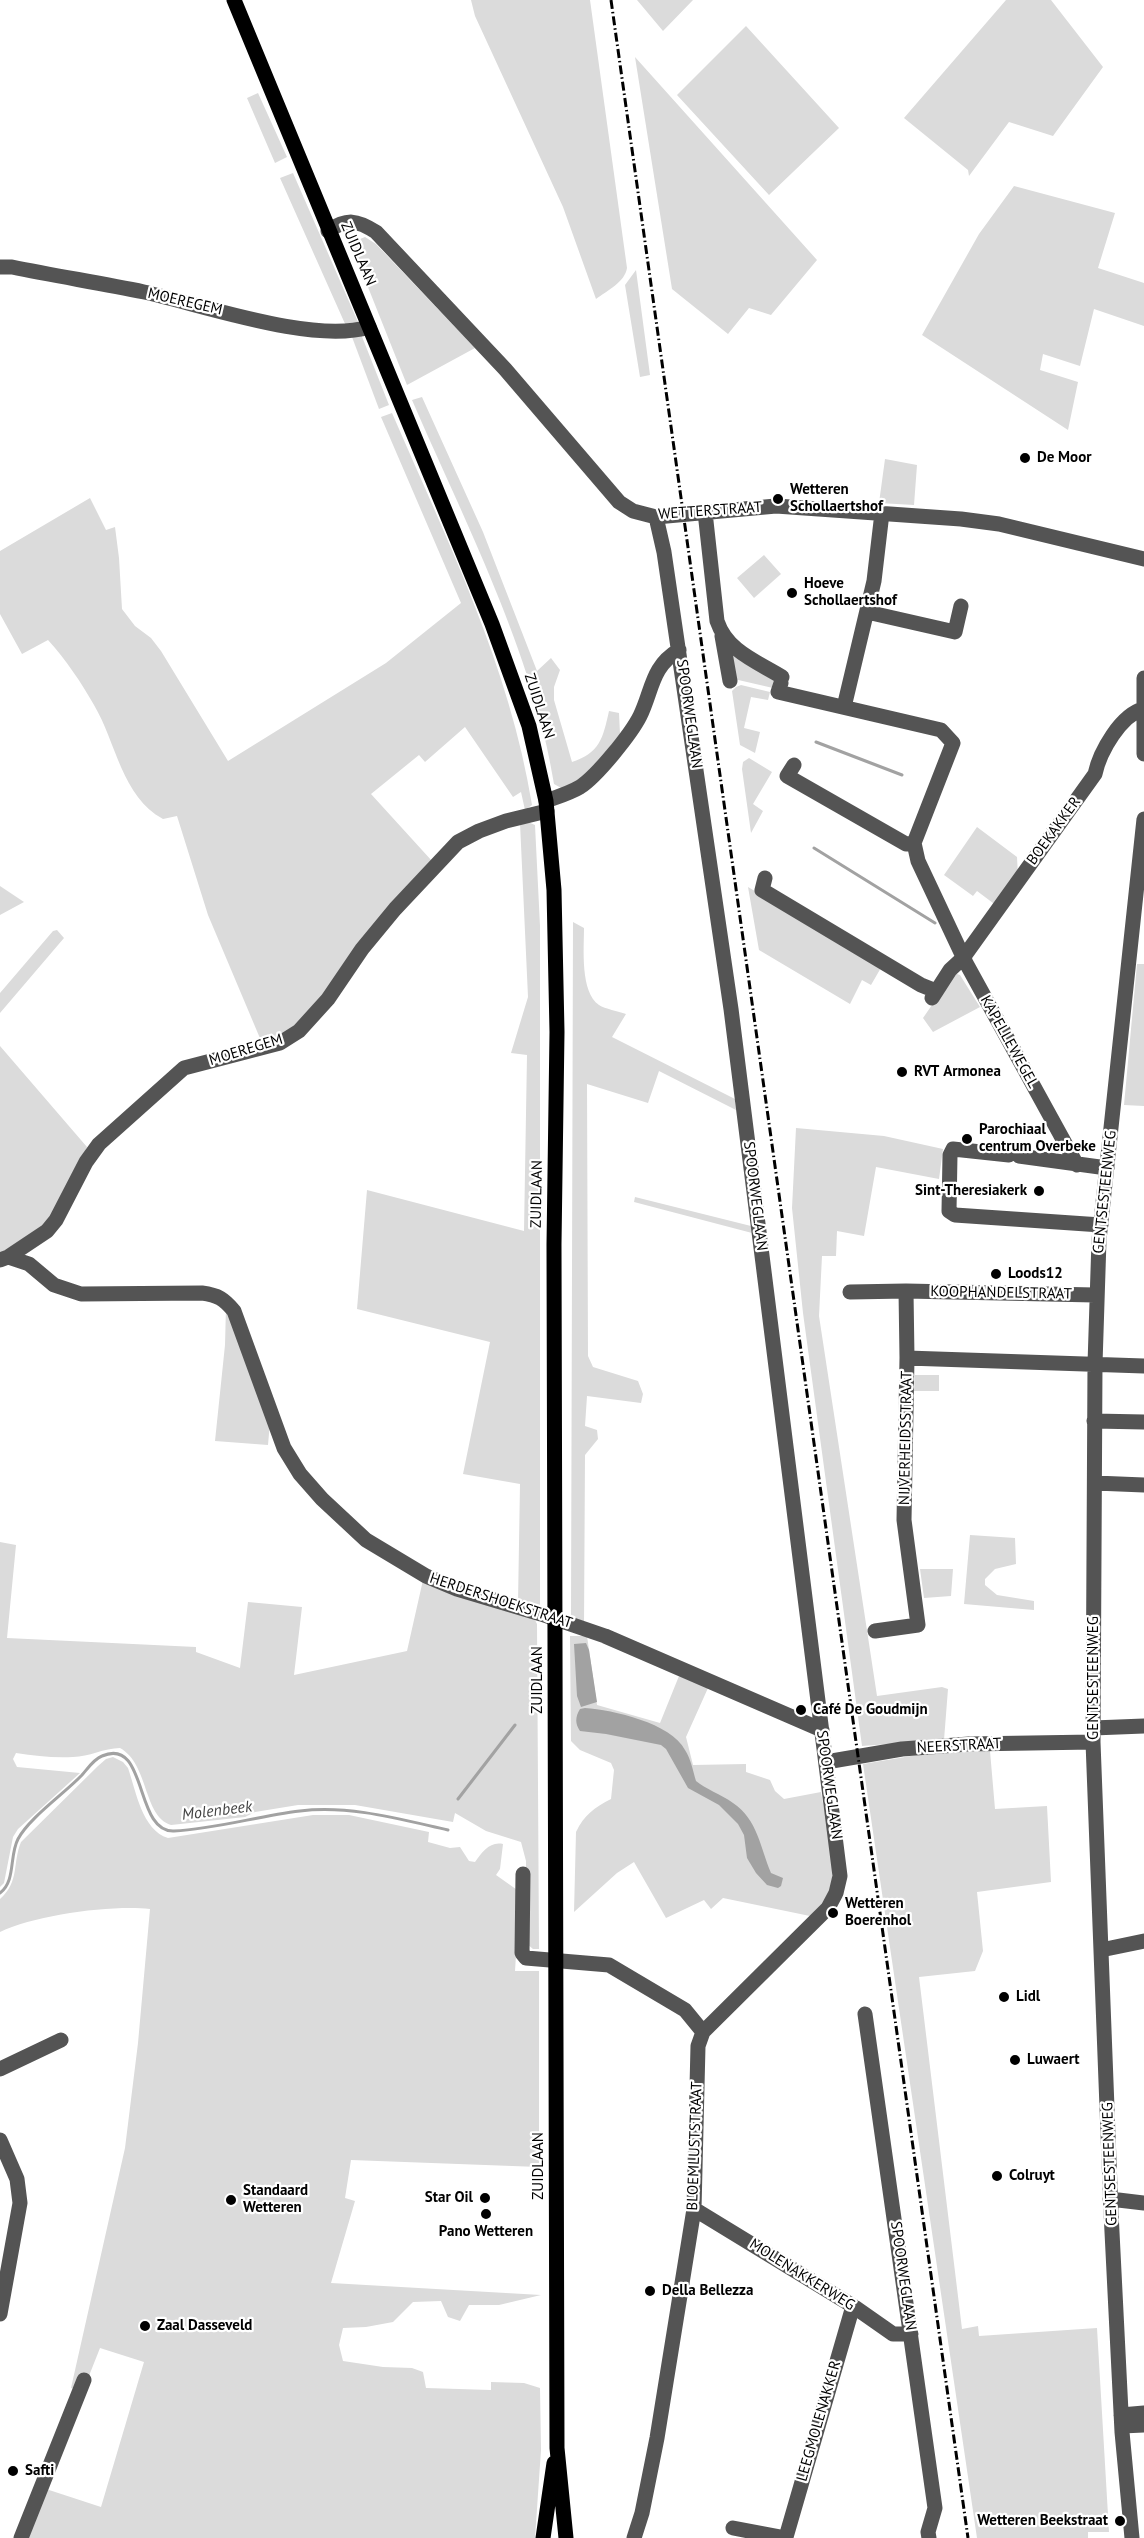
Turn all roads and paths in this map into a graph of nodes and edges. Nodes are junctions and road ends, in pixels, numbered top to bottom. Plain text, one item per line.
1 (234, 0) edge
2 (328, 231) junction
3 (0, 267) edge
4 (369, 327) junction
5 (705, 512) junction
6 (882, 513) junction
7 (656, 517) junction
8 (1144, 559) edge
9 (961, 606) dead end
10 (867, 612) junction
11 (722, 636) junction
12 (679, 650) junction
13 (1144, 678) edge
14 (730, 681) dead end
15 (1144, 686) edge
16 (844, 707) junction
17 (1143, 709) edge
18 (1144, 754) edge
19 (794, 765) dead end
20 (547, 806) junction
21 (1144, 819) edge
22 (914, 843) junction
23 (765, 878) dead end
24 (963, 958) junction
25 (1077, 1165) junction
26 (1107, 1168) junction
27 (1101, 1225) junction
28 (4, 1259) edge
29 (906, 1291) junction
30 (850, 1292) dead end
31 (1095, 1294) junction
32 (907, 1358) junction
33 (1095, 1364) junction
34 (1144, 1366) edge
35 (1094, 1421) junction
36 (1144, 1422) edge
37 (1095, 1484) junction
38 (1144, 1485) edge
39 (556, 1618) junction
40 (875, 1631) dead end
41 (1143, 1727) edge
42 (822, 1730) junction
43 (1093, 1735) junction
44 (826, 1762) junction
45 (523, 1874) dead end
46 (1144, 1941) edge
47 (1101, 1950) junction
48 (556, 1962) junction
49 (865, 2014) dead end
50 (703, 2032) junction
51 (61, 2040) dead end
52 (0, 2069) edge
53 (0, 2140) edge
54 (1110, 2199) junction
55 (1144, 2203) edge
56 (694, 2209) junction
57 (853, 2306) junction
58 (0, 2314) edge
59 (911, 2334) junction
60 (84, 2380) dead end
61 (1144, 2413) edge
62 (1121, 2420) junction
63 (1144, 2425) edge
64 (557, 2448) junction
65 (733, 2528) dead end
66 (21, 2538) edge
67 (543, 2538) edge
68 (566, 2538) edge
69 (634, 2538) edge
70 (786, 2538) edge
71 (928, 2538) edge
72 (1132, 2538) edge

1 - 2 main road, ZUIDLAAN
2 - 4 main road, ZUIDLAAN
2 - 7 street, WETTERSTRAAT
3 - 4 street, MOEREGEM
4 - 20 main road, ZUIDLAAN
5 - 6 street, WETTERSTRAAT
5 - 7 street, WETTERSTRAAT
5 - 11 street
6 - 8 street, WETTERSTRAAT
6 - 10 street
7 - 12 street, SPOORWEGLAAN
9 - 10 street
10 - 16 street
11 - 14 street
11 - 16 street
12 - 20 street, MOEREGEM
12 - 42 street, SPOORWEGLAAN
13 - 15 street
15 - 17 street
16 - 22 street
17 - 18 street
17 - 24 street, BOEKAKKER
19 - 22 street
20 - 28 street, MOEREGEM
20 - 39 main road, ZUIDLAAN
21 - 26 street, GENTSESTEENWEG
22 - 24 street, KAPELLEWEGEL
23 - 24 street
24 - 25 street, KAPELLEWEGEL
25 - 26 street
25 - 27 street
26 - 27 street, GENTSESTEENWEG
27 - 31 street, GENTSESTEENWEG
28 - 39 street, HERDERSHOEKSTRAAT
29 - 30 street, KOOPHANDELSTRAAT
29 - 31 street, KOOPHANDELSTRAAT
29 - 32 street
31 - 33 street, GENTSESTEENWEG
32 - 33 street, NIJVERHEIDSSTRAAT
32 - 40 street, NIJVERHEIDSSTRAAT
33 - 34 street, NIJVERHEIDSSTRAAT
33 - 35 street, GENTSESTEENWEG
35 - 36 street
35 - 37 street, GENTSESTEENWEG
37 - 38 street
37 - 43 street, GENTSESTEENWEG
39 - 42 street, HERDERSHOEKSTRAAT
39 - 48 main road, ZUIDLAAN
41 - 43 street, NEERSTRAAT
42 - 44 street, SPOORWEGLAAN
43 - 44 street, NEERSTRAAT
43 - 47 street, GENTSESTEENWEG
44 - 50 street, SPOORWEGLAAN
45 - 48 street
46 - 47 street
47 - 54 street, GENTSESTEENWEG
48 - 50 street
48 - 64 main road, ZUIDLAAN
49 - 59 street, SPOORWEGLAAN
50 - 56 street, BLOEMLUSTSTRAAT
51 - 52 street
53 - 58 street
54 - 55 street
54 - 62 street, GENTSESTEENWEG
56 - 57 street, MOLENAKKERWEG
56 - 69 street, BLOEMLUSTSTRAAT
57 - 59 street, MOLENAKKERWEG
57 - 70 street, LEEGMOLENAKKER
59 - 71 street, SPOORWEGLAAN
60 - 66 street
61 - 62 street
62 - 63 street
62 - 72 street, GENTSESTEENWEG
64 - 67 main road, ZUIDLAAN
64 - 68 main road, ZUIDLAAN
65 - 70 street, LEEGMOLENAKKER

